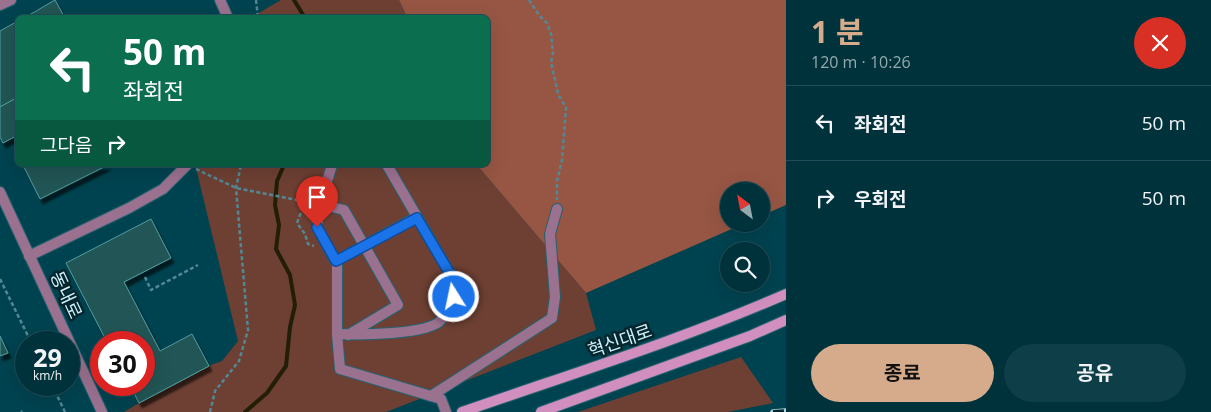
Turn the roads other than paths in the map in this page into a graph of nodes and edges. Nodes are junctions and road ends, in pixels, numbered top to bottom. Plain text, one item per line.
1 (11, 0) edge
2 (220, 0) edge
3 (0, 5) edge
4 (227, 15) edge
5 (191, 167) edge
6 (331, 167) edge
7 (388, 167) edge
8 (0, 192) edge
9 (316, 203) junction
10 (557, 210) road end
11 (417, 218) junction
12 (364, 246) junction
13 (29, 256) junction
14 (336, 261) junction
15 (786, 294) edge
16 (786, 320) edge
17 (343, 335) junction
18 (431, 396) junction
19 (102, 412) edge
20 (446, 412) edge
21 (462, 412) edge
22 (541, 412) edge

1 - 3 street
2 - 4 street
5 - 13 street
6 - 9 street
7 - 11 street
8 - 13 street, 동내로
9 - 12 street
9 - 14 street
10 - 18 street
11 - 12 street
11 - 17 street
12 - 14 street
12 - 17 street
13 - 19 street, 동내로
14 - 17 street
15 - 21 main road, 혁신대로
16 - 22 main road
17 - 18 street
18 - 20 street

